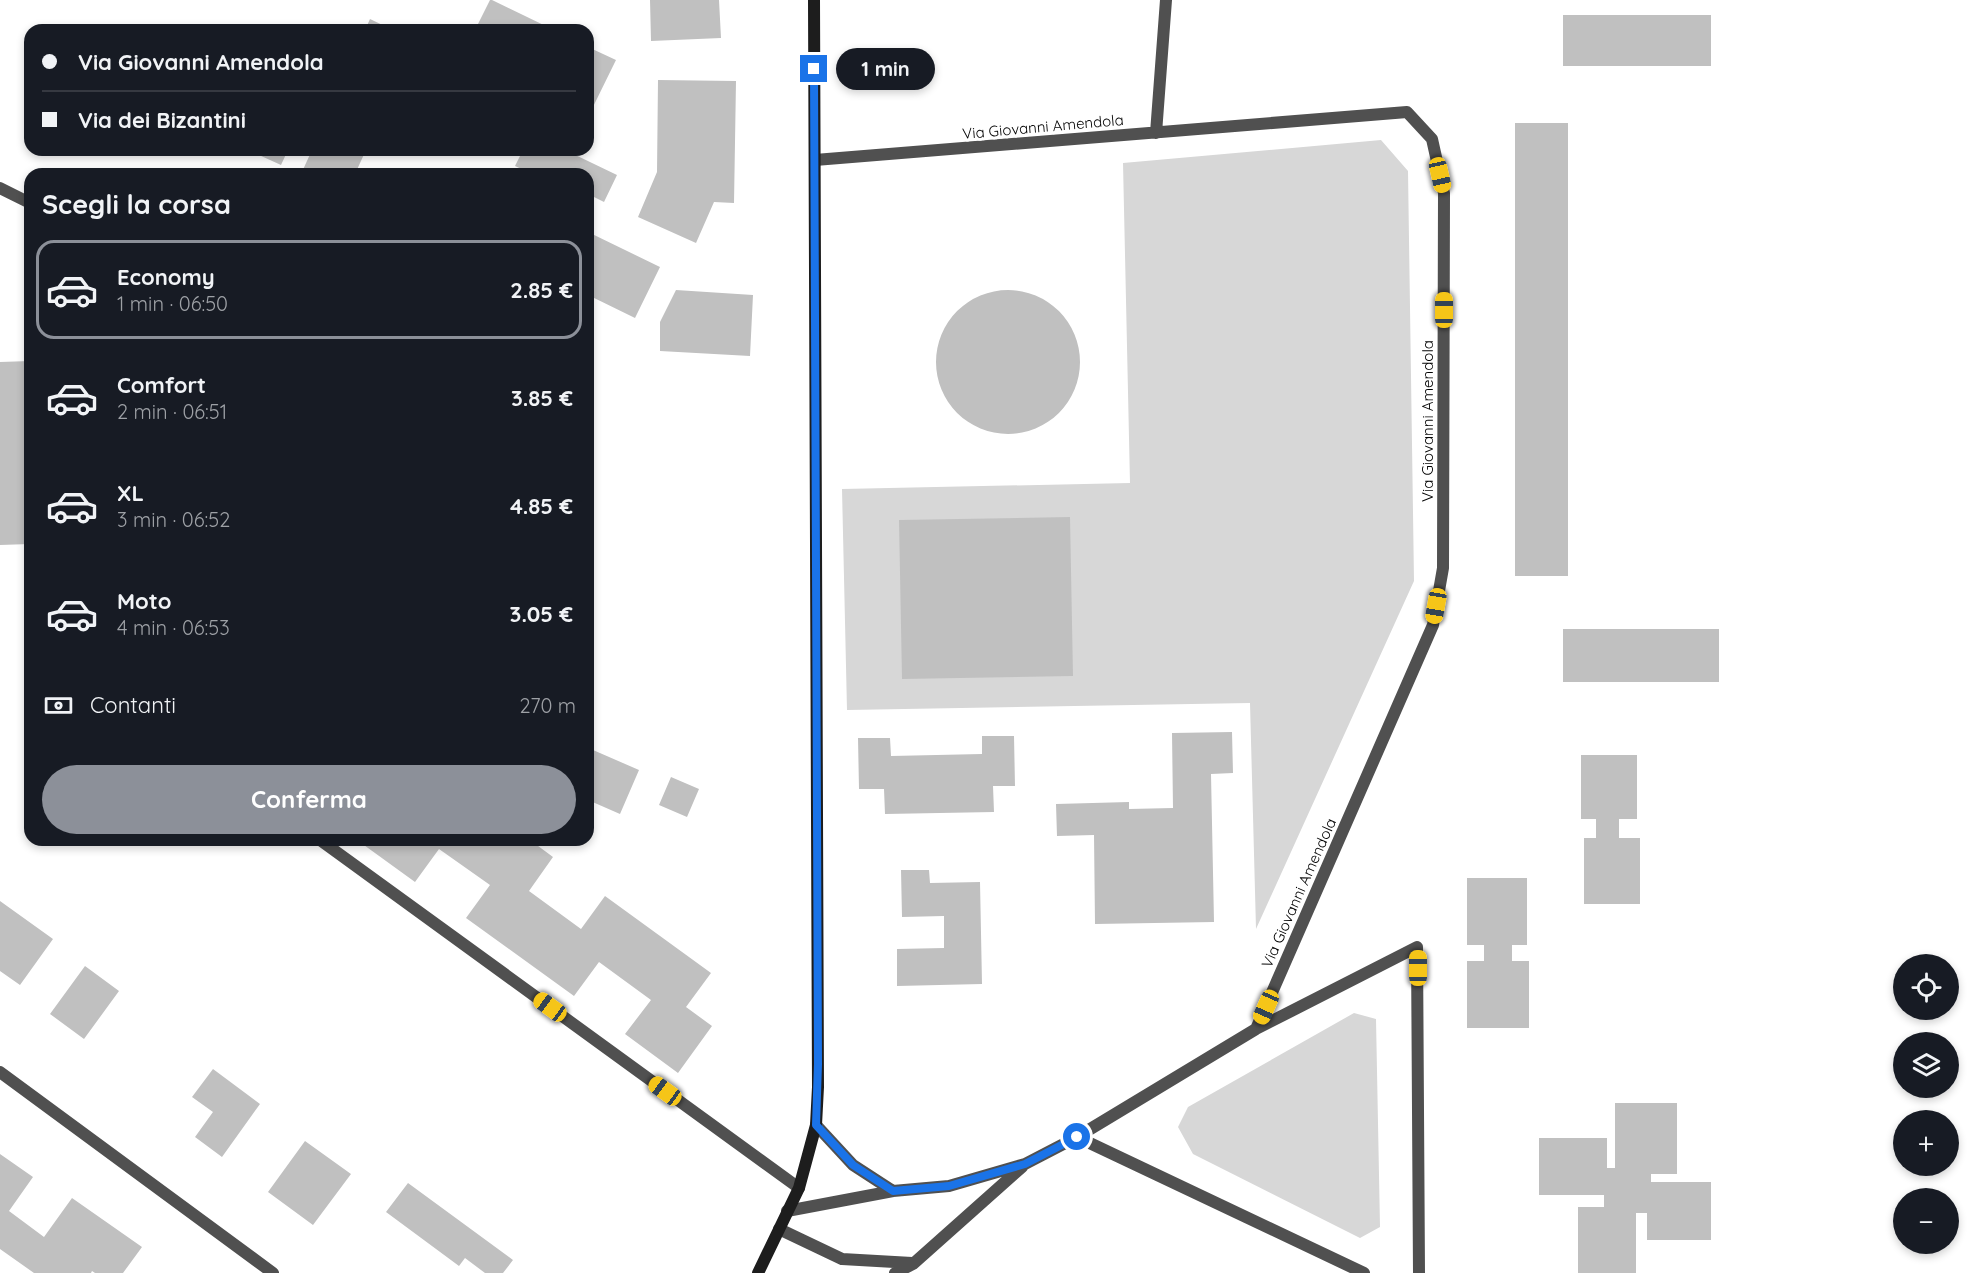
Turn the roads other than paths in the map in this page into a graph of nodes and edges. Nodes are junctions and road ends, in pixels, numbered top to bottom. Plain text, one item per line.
1 (814, 0) edge
2 (1167, 0) edge
3 (1156, 133) junction
4 (815, 160) junction
5 (0, 188) edge
6 (24, 200) edge
7 (328, 846) edge
8 (1256, 1029) junction
9 (0, 1072) edge
10 (816, 1125) junction
11 (1077, 1137) junction
12 (1025, 1164) junction
13 (799, 1188) junction
14 (893, 1191) junction
15 (787, 1211) junction
16 (779, 1230) junction
17 (913, 1263) junction
18 (273, 1273) edge
19 (758, 1273) edge
20 (895, 1273) edge
21 (1364, 1273) edge
22 (1419, 1273) edge

1 - 4 street
2 - 3 street
3 - 4 street, Via Giovanni Amendola
3 - 8 street, Via Giovanni Amendola
4 - 10 street
5 - 6 street
7 - 13 street
8 - 11 street
8 - 22 street
9 - 18 street
10 - 13 street
10 - 14 street
11 - 12 street
11 - 21 street
12 - 14 street
12 - 17 street
13 - 15 street
14 - 15 street
15 - 16 street
16 - 17 street
16 - 19 street
17 - 20 street

